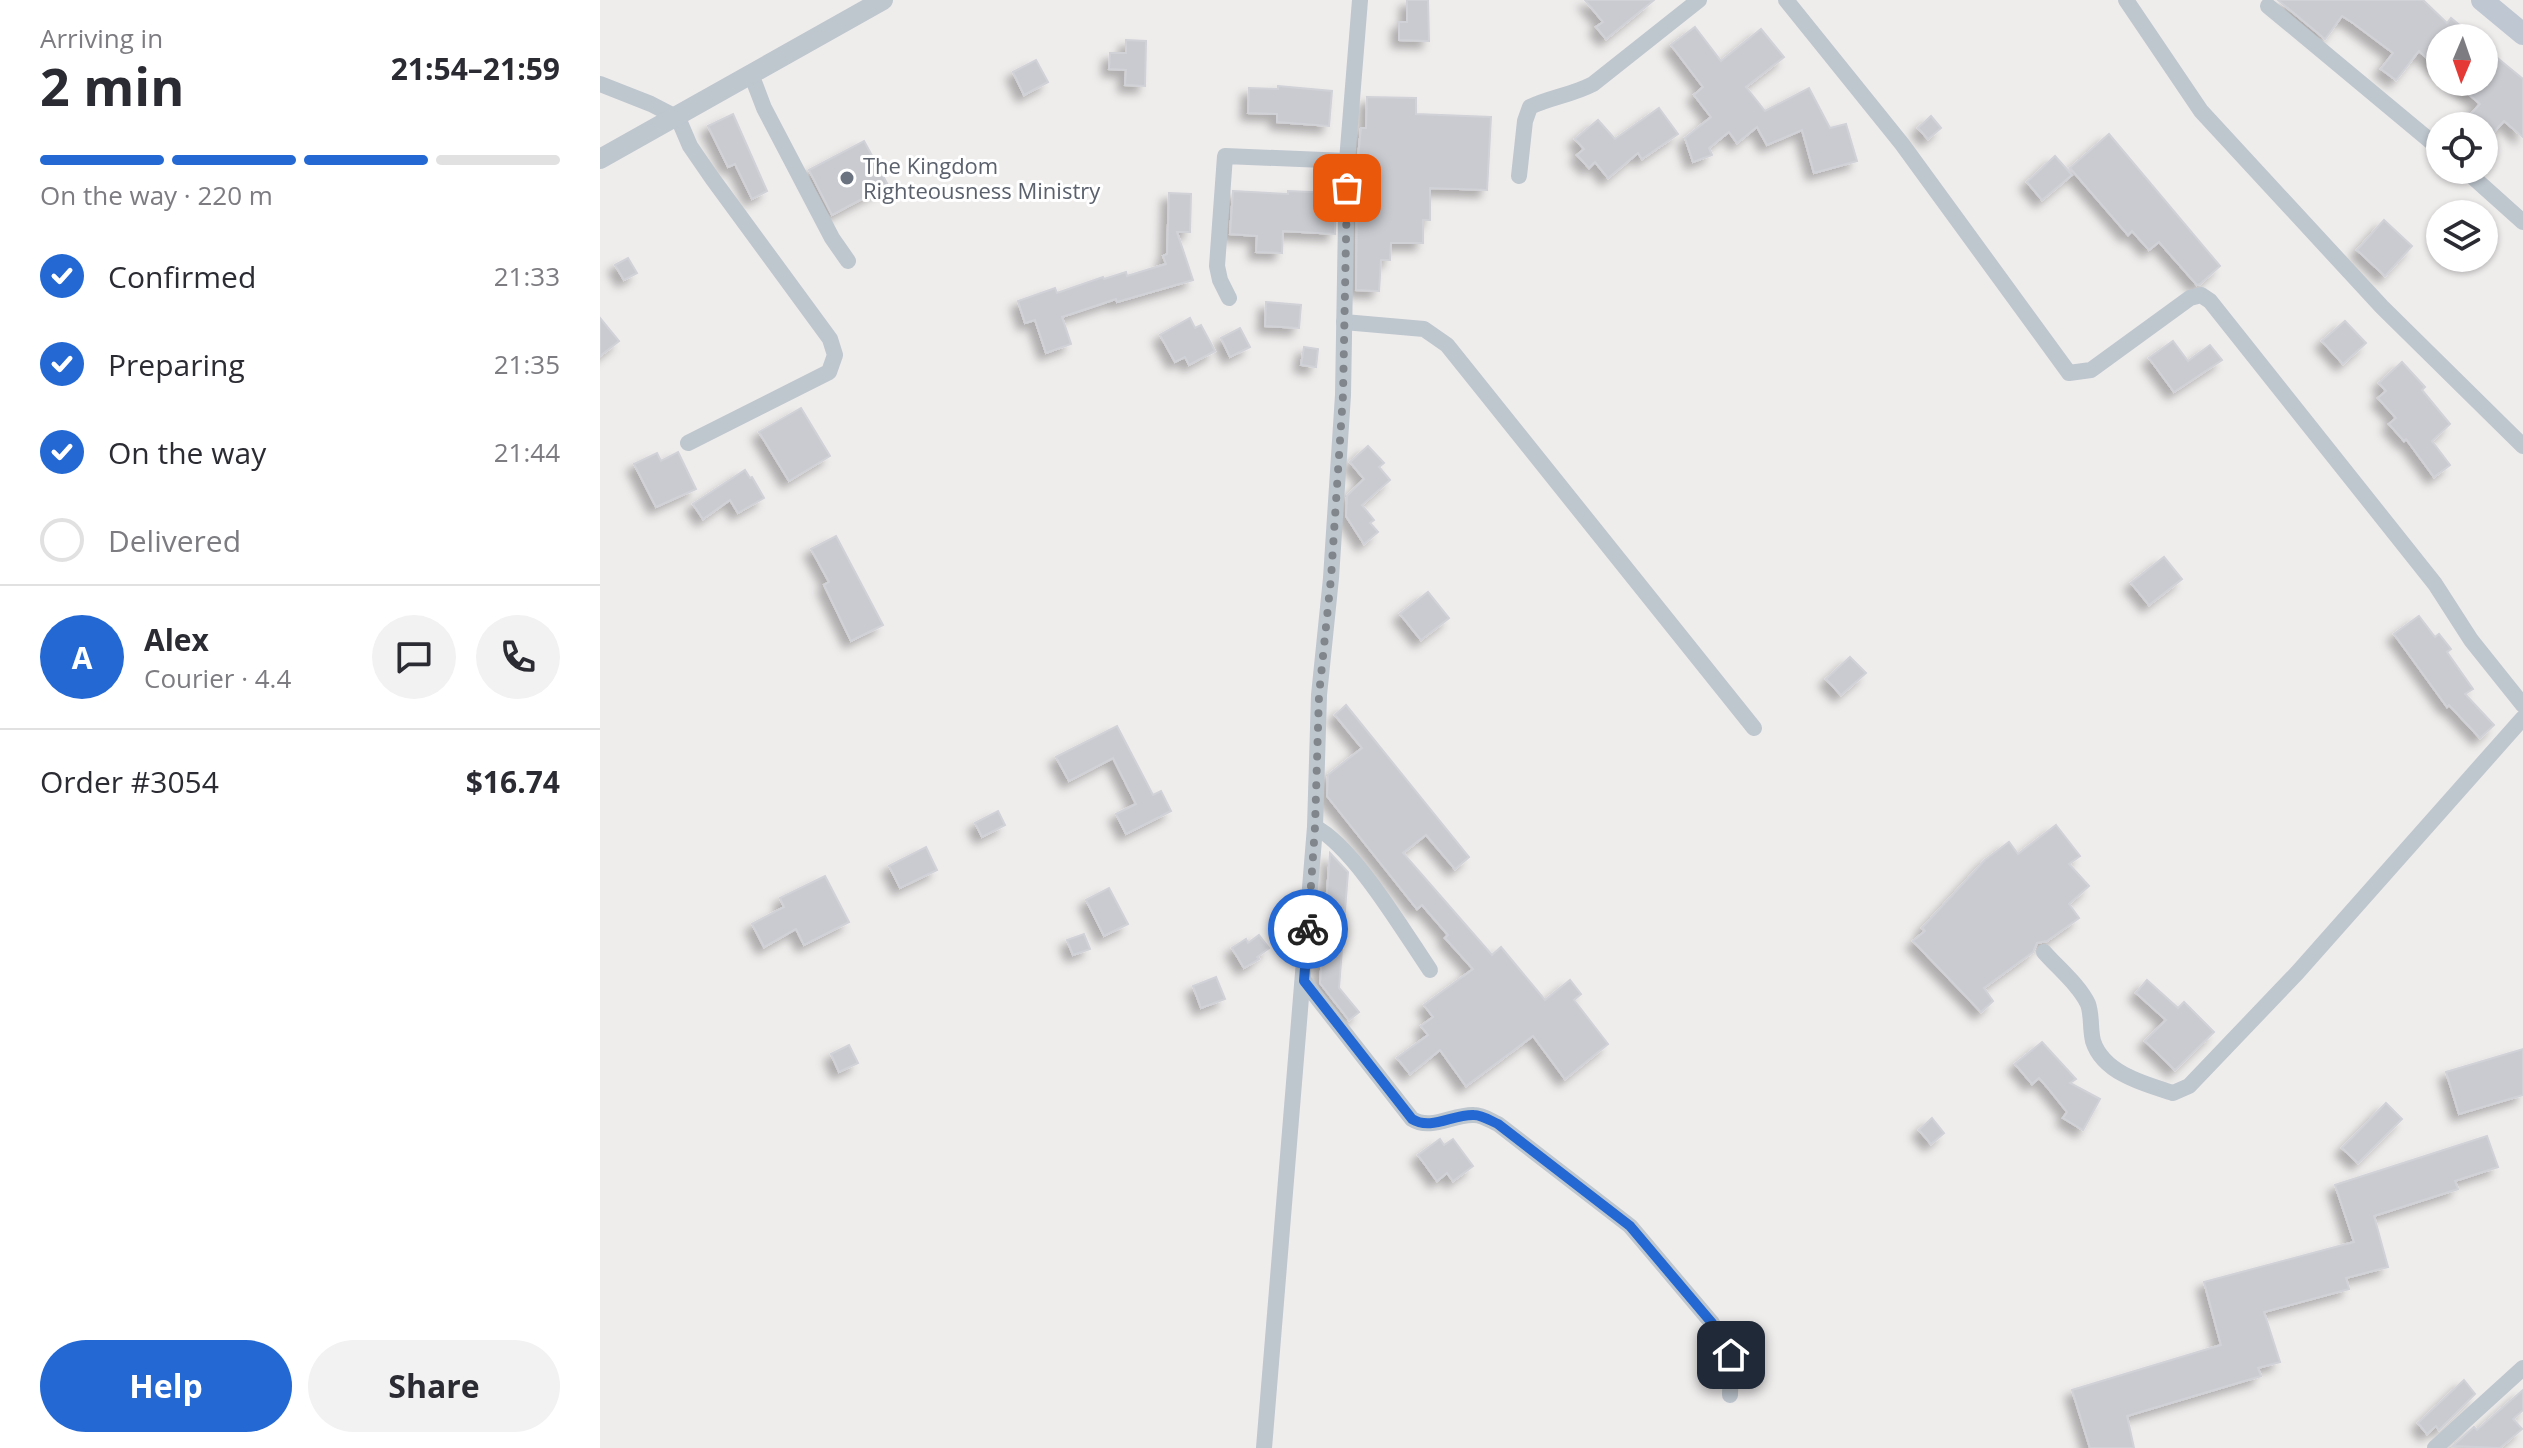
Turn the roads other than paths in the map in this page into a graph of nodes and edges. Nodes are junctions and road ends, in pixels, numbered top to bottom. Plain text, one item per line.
1 (1360, 0) edge
2 (1699, 0) edge
3 (1786, 0) edge
4 (2126, 0) edge
5 (2482, 0) edge
6 (871, 2) edge
7 (2268, 6) dead end
8 (2523, 34) edge
9 (751, 74) junction
10 (600, 84) edge
11 (678, 118) junction
12 (2426, 137) edge
13 (600, 159) edge
14 (1347, 161) junction
15 (1519, 176) dead end
16 (2481, 184) edge
17 (2523, 222) edge
18 (848, 261) dead end
19 (1229, 298) dead end
20 (1344, 322) junction
21 (688, 443) dead end
22 (2523, 446) edge
23 (2523, 705) edge
24 (2523, 718) edge
25 (1754, 728) dead end
26 (1315, 827) junction
27 (2044, 952) dead end
28 (1430, 970) dead end
29 (1304, 981) junction
30 (2523, 1368) edge
31 (1730, 1395) dead end
32 (1264, 1448) edge
33 (2435, 1448) edge

1 - 14 street
2 - 15 street
3 - 23 street
4 - 22 street
5 - 8 main road
6 - 9 street
7 - 12 street
9 - 11 street
9 - 18 street
10 - 11 street
11 - 13 street
11 - 21 street
14 - 19 street
14 - 20 street
16 - 17 street
20 - 25 street
20 - 26 street
24 - 27 street
26 - 28 street
26 - 29 street
29 - 31 street
29 - 32 street
30 - 33 street

